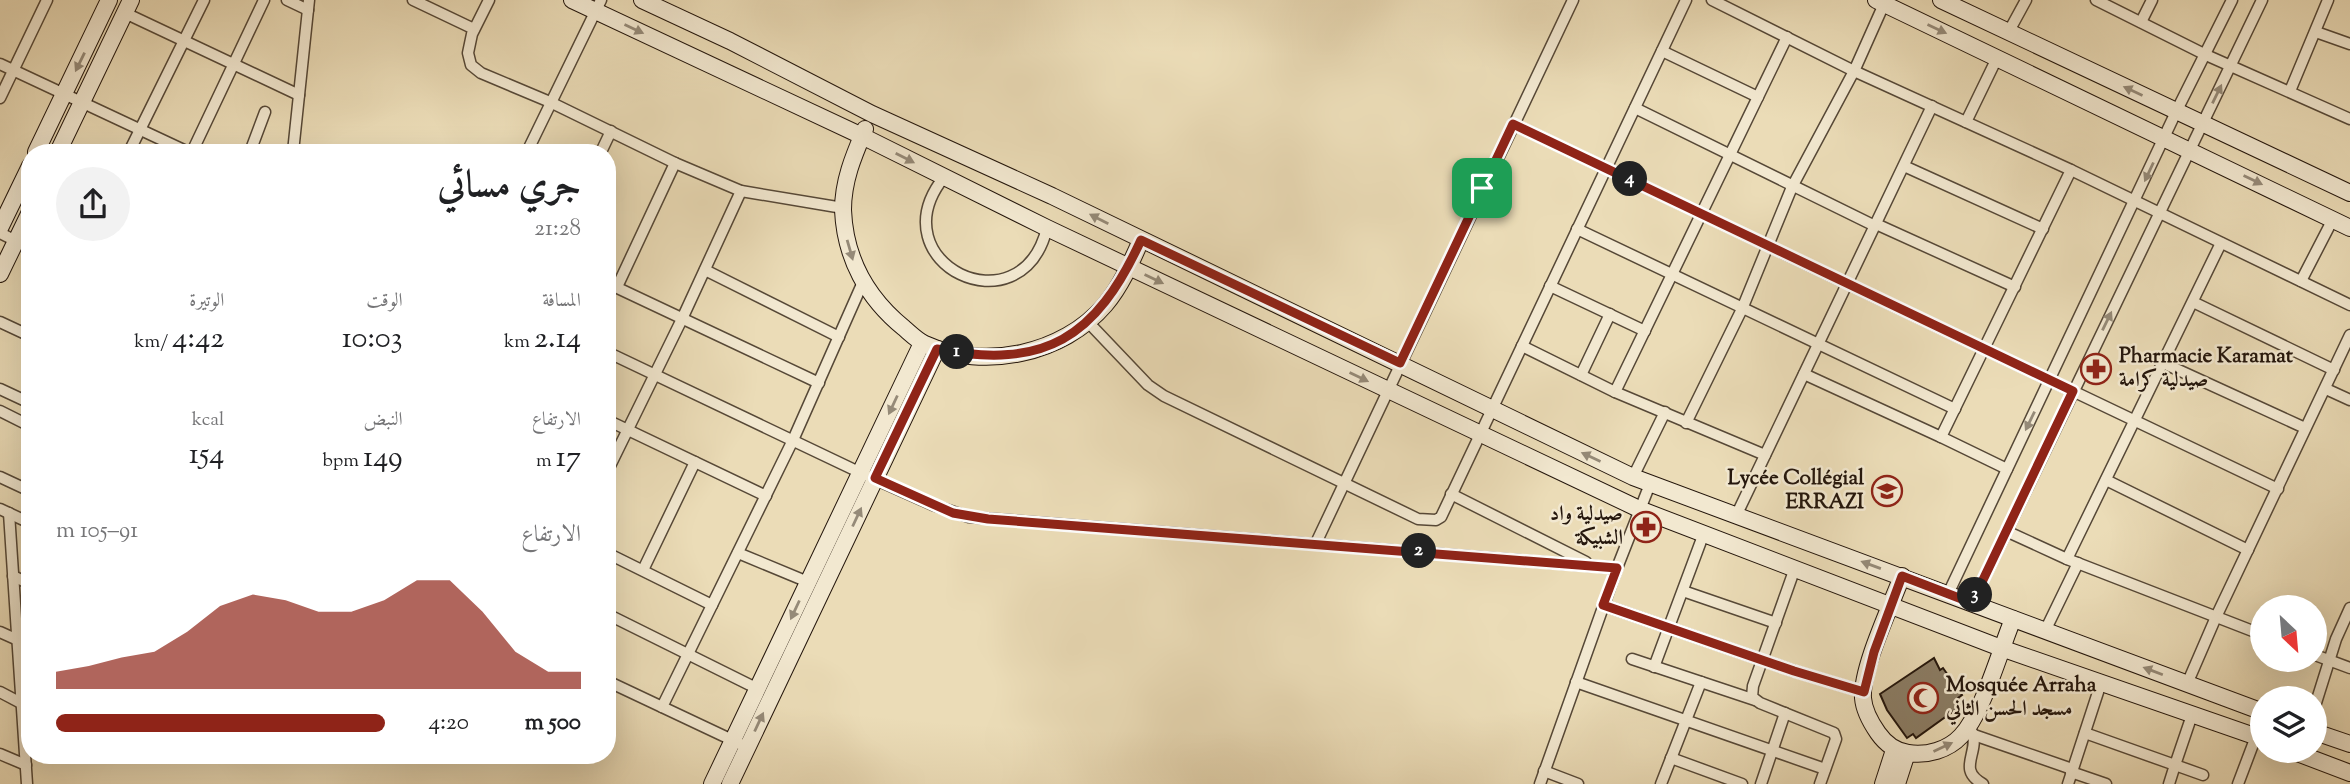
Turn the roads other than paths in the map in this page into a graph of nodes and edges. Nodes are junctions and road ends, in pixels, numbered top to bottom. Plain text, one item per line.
1 (47, 0) edge
2 (204, 0) edge
3 (264, 0) edge
4 (287, 0) edge
5 (414, 0) edge
6 (488, 0) edge
7 (572, 0) edge
8 (642, 0) edge
9 (1573, 0) edge
10 (1686, 0) edge
11 (1712, 0) edge
12 (1941, 0) edge
13 (2026, 0) edge
14 (2095, 0) edge
15 (2152, 0) edge
16 (2232, 0) edge
17 (2262, 0) edge
18 (2328, 0) edge
19 (105, 2) edge
20 (1880, 2) edge
21 (309, 5) edge
22 (128, 6) edge
23 (598, 6) edge
24 (2141, 22) junction
25 (474, 29) junction
26 (2316, 32) junction
27 (2008, 33) junction
28 (1787, 37) junction
29 (184, 40) junction
30 (2350, 44) edge
31 (1662, 51) junction
32 (2206, 55) junction
33 (1997, 58) junction
34 (0, 64) edge
35 (234, 64) junction
36 (2231, 64) junction
37 (14, 70) junction
38 (1854, 70) junction
39 (2290, 91) junction
40 (64, 94) junction
41 (299, 94) junction
42 (1758, 97) junction
43 (0, 98) edge
44 (82, 102) junction
45 (550, 103) junction
46 (1932, 106) junction
47 (1635, 108) junction
48 (265, 112) dead end
49 (2176, 112) junction
50 (872, 114) junction
51 (2350, 119) edge
52 (1966, 122) junction
53 (1513, 124) junction
54 (2202, 124) junction
55 (140, 130) junction
56 (611, 131) junction
57 (862, 136) junction
58 (2164, 140) junction
59 (40, 144) edge
60 (62, 144) edge
61 (133, 144) edge
62 (172, 144) edge
63 (194, 144) edge
64 (253, 144) edge
65 (294, 144) edge
66 (531, 144) edge
67 (605, 144) edge
68 (2189, 152) junction
69 (1729, 156) junction
70 (675, 163) junction
71 (1904, 166) junction
72 (1607, 167) junction
73 (2071, 170) junction
74 (944, 177) junction
75 (21, 185) edge
76 (1792, 187) junction
77 (2349, 189) edge
78 (741, 191) junction
79 (2136, 202) junction
80 (843, 208) junction
81 (2160, 213) junction
82 (1701, 216) junction
83 (2333, 219) junction
84 (1875, 225) junction
85 (0, 228) edge
86 (1047, 228) junction
87 (2350, 228) edge
88 (1577, 229) junction
89 (2043, 229) junction
90 (0, 233) edge
91 (1141, 240) junction
92 (21, 243) edge
93 (2221, 243) junction
94 (21, 247) edge
95 (1769, 247) junction
96 (1129, 267) junction
97 (705, 270) junction
98 (0, 274) edge
99 (1673, 275) junction
100 (616, 277) edge
101 (2301, 281) junction
102 (863, 282) junction
103 (1847, 283) junction
104 (1550, 286) junction
105 (616, 287) edge
106 (2015, 287) junction
107 (2193, 302) junction
108 (2350, 304) edge
109 (1742, 309) junction
110 (1610, 314) junction
111 (682, 319) junction
112 (0, 322) edge
113 (1088, 322) junction
114 (1645, 331) junction
115 (21, 332) edge
116 (2350, 335) edge
117 (839, 337) junction
118 (1818, 345) junction
119 (930, 346) junction
120 (1522, 346) junction
121 (1984, 348) junction
122 (616, 356) edge
123 (1400, 363) junction
124 (2162, 363) junction
125 (2334, 370) junction
126 (1581, 374) junction
127 (1804, 374) junction
128 (655, 375) junction
129 (2050, 380) junction
130 (819, 383) junction
131 (0, 389) edge
132 (2326, 389) junction
133 (1388, 391) junction
134 (2073, 391) junction
135 (1615, 393) junction
136 (21, 399) edge
137 (2350, 400) edge
138 (1492, 408) junction
139 (1955, 409) junction
140 (0, 411) edge
141 (1664, 412) junction
142 (2134, 421) junction
143 (21, 422) edge
144 (1686, 423) junction
145 (616, 424) edge
146 (2305, 428) junction
147 (627, 430) junction
148 (1479, 435) junction
149 (1941, 437) junction
150 (793, 440) junction
151 (616, 453) edge
152 (1765, 455) junction
153 (695, 462) junction
154 (2007, 469) junction
155 (868, 476) junction
156 (0, 477) edge
157 (1633, 477) junction
158 (2106, 480) junction
159 (1344, 483) junction
160 (1650, 484) junction
161 (21, 487) edge
162 (2278, 489) junction
163 (1451, 494) junction
164 (766, 496) junction
165 (1639, 509) junction
166 (5, 511) edge
167 (1736, 516) junction
168 (21, 519) edge
169 (2006, 531) junction
170 (1704, 533) junction
171 (1316, 543) junction
172 (2248, 550) junction
173 (738, 553) junction
174 (616, 557) edge
175 (2073, 561) junction
176 (1593, 566) junction
177 (1617, 568) junction
178 (1795, 568) junction
179 (643, 570) junction
180 (13, 576) junction
181 (1902, 576) junction
182 (21, 580) edge
183 (808, 582) junction
184 (1683, 591) junction
185 (1948, 594) junction
186 (1972, 603) junction
187 (1891, 604) junction
188 (712, 605) junction
189 (1603, 605) junction
190 (2350, 608) edge
191 (2216, 617) junction
192 (616, 618) edge
193 (21, 619) edge
194 (2013, 619) junction
195 (1776, 623) junction
196 (1668, 628) junction
197 (2250, 630) edge
198 (2045, 631) junction
199 (0, 632) edge
200 (21, 640) edge
201 (2001, 648) junction
202 (688, 654) junction
203 (1632, 659) dead end
204 (1763, 660) junction
205 (2329, 660) junction
206 (1654, 667) junction
207 (2350, 668) edge
208 (1576, 682) junction
209 (1701, 682) junction
210 (2101, 683) junction
211 (2187, 684) junction
212 (616, 685) edge
213 (2321, 686) edge
214 (758, 689) junction
215 (0, 692) edge
216 (1864, 692) junction
217 (1755, 700) junction
218 (21, 702) edge
219 (662, 707) junction
220 (2250, 707) edge
221 (1785, 713) junction
222 (2192, 715) junction
223 (1685, 720) junction
224 (1971, 731) junction
225 (2085, 733) junction
226 (2250, 735) edge
227 (2327, 736) edge
228 (740, 744) junction
229 (2350, 744) edge
230 (1773, 751) junction
231 (1901, 751) junction
232 (0, 754) edge
233 (1671, 758) junction
234 (2250, 758) edge
235 (21, 763) edge
236 (2324, 763) edge
237 (26, 765) edge
238 (2175, 765) junction
239 (1825, 769) junction
240 (1545, 771) junction
241 (2072, 771) junction
242 (2350, 773) edge
243 (2203, 775) dead end
244 (1968, 778) edge
245 (27, 784) edge
246 (712, 784) edge
247 (730, 784) edge
248 (1540, 784) edge
249 (1577, 784) edge
250 (1661, 784) edge
251 (1742, 784) edge
252 (1761, 784) edge
253 (1820, 784) edge
254 (1883, 784) edge
255 (1896, 784) edge
256 (1983, 784) edge
257 (2068, 784) edge
258 (2106, 784) edge
259 (2169, 784) edge
260 (2238, 784) edge

1 - 37 street
2 - 29 street
3 - 35 street
4 - 21 street
5 - 25 street
6 - 25 street
7 - 23 street
8 - 50 street
9 - 53 street
10 - 31 street
11 - 28 street
12 - 27 street
13 - 27 street
14 - 24 street
15 - 24 street
16 - 32 street
17 - 36 street
18 - 26 street
19 -> 40 street
20 -> 33 street
20 - 38 street
21 - 41 street
22 - 29 street
22 - 44 street
23 - 45 street
23 -> 57 street
24 - 32 street
25 - 45 street
26 - 30 street
26 - 39 street
49 -> 27 street
28 - 38 street
28 - 42 street
29 - 35 street
29 - 55 street
31 - 42 street
31 - 47 street
32 - 36 street
32 - 49 street
33 - 52 street
33 - 58 street
34 - 37 street
35 - 41 street
35 - 63 street
36 - 39 street
54 -> 36 street
37 - 40 street
37 - 43 street
38 - 46 street
38 - 76 street
39 - 51 street
40 - 44 street
40 - 59 street
41 - 65 street
42 - 69 street
44 - 55 street
44 - 60 street
45 - 56 street
45 - 66 street
46 - 52 street
46 - 71 street
47 - 69 street
47 - 72 street
48 - 64 street
49 - 54 street
49 - 58 street
50 - 57 street
91 -> 50 street
52 - 73 street
53 - 72 street
53 - 123 street
54 - 68 street
54 - 77 street
55 - 61 street
55 - 62 street
56 - 67 street
56 - 70 street
57 -> 74 street
57 - 80 street
58 - 68 street
58 -> 79 street
68 - 81 street
68 -> 83 street
69 - 76 street
69 - 82 street
70 - 78 street
70 - 100 street
71 - 84 street
71 - 89 street
72 - 82 street
72 - 88 street
73 - 79 street
73 - 89 street
74 - 86 street
74 - 86 street
75 - 85 street
76 - 84 street
76 - 95 street
78 - 80 street
78 - 97 street
79 - 81 street
79 - 129 street
80 -> 102 street
81 - 93 street
134 -> 81 street
82 - 95 street
82 - 99 street
83 - 87 street
83 - 101 street
84 - 103 street
84 - 106 street
86 - 96 street
88 - 99 street
88 - 104 street
89 - 106 street
90 - 92 street
91 - 96 street
91 - 123 street
93 - 101 street
93 - 107 street
94 - 98 street
95 - 103 street
95 - 109 street
96 - 113 street
96 -> 133 street
97 - 111 street
97 - 117 street
99 - 109 street
99 - 114 street
101 - 108 street
102 - 117 street
102 - 119 street
103 - 118 street
103 - 121 street
104 - 110 street
104 - 120 street
105 - 111 street
106 - 121 street
107 - 124 street
107 - 125 street
109 - 118 street
109 - 144 street
110 - 114 street
110 - 126 street
111 - 128 street
111 - 130 street
112 - 115 street
113 - 119 street
113 - 159 street
114 - 135 street
116 - 125 street
117 - 130 street
118 - 127 street
118 - 139 street
119 - 155 street
120 - 126 street
120 - 138 street
121 - 129 street
121 - 139 street
122 - 128 street
123 - 133 street
123 - 138 street
124 - 142 street
124 - 146 street
125 - 132 street
126 - 135 street
127 - 149 street
127 - 152 street
128 - 147 street
128 - 150 street
129 - 134 street
129 -> 154 street
130 - 150 street
131 - 136 street
132 - 137 street
132 - 146 street
133 - 148 street
133 - 159 street
134 - 142 street
134 - 169 street
135 - 141 street
138 - 148 street
157 -> 138 street
139 - 149 street
140 - 143 street
141 - 144 street
141 - 157 street
142 - 158 street
142 - 162 street
144 - 152 street
145 - 147 street
146 - 162 street
147 - 151 street
147 - 153 street
148 - 163 street
148 - 165 street
149 - 154 street
150 - 155 street
150 - 164 street
152 - 167 street
153 - 164 street
153 - 179 street
154 - 185 street
155 - 171 street
155 - 183 street
228 -> 155 street
156 - 161 street
157 - 160 street
158 - 172 street
158 - 175 street
159 - 163 street
159 - 171 street
160 - 165 street
160 - 167 street
162 - 172 street
163 - 176 street
164 - 173 street
165 - 170 street
165 - 177 street
166 - 168 street
166 - 180 street
181 -> 167 street
169 - 175 street
169 - 186 street
170 - 178 street
170 - 184 street
171 - 176 street
172 - 191 street
173 - 183 street
173 - 188 street
174 - 179 street
175 - 191 street
175 - 198 street
176 - 177 street
177 - 189 street
178 - 187 street
178 - 195 street
179 - 188 street
180 - 182 street
180 - 193 street
181 - 185 street
181 - 187 street
183 -> 214 street
184 - 195 street
184 - 196 street
185 - 186 street
186 - 194 street
187 - 201 street
187 - 216 street
188 - 202 street
189 - 196 street
189 - 208 street
190 - 205 street
191 - 197 street
191 - 211 street
192 - 202 street
194 - 198 street
194 - 201 street
195 - 204 street
196 - 204 street
196 - 206 street
211 -> 198 street
199 - 200 street
201 - 210 street
201 - 224 street
202 - 214 street
202 - 219 street
203 - 206 street
204 - 216 street
204 - 217 street
205 - 207 street
205 - 213 street
206 - 209 street
208 - 223 street
208 - 240 street
209 - 217 street
209 - 223 street
210 - 222 street
210 - 225 street
211 - 220 street
212 - 219 street
214 - 228 street
215 - 218 street
216 - 231 street
217 - 221 street
219 - 228 street
221 - 230 street
221 - 239 street
222 - 226 street
222 - 238 street
223 - 230 street
223 - 233 street
231 -> 224 street
224 - 241 street
224 - 244 street
225 - 238 street
225 - 241 street
227 - 229 street
228 - 246 street
228 - 247 street
230 - 239 street
230 - 252 street
231 - 254 street
231 - 255 street
232 - 235 street
233 - 250 street
233 - 251 street
234 - 260 street
236 - 242 street
237 - 245 street
238 - 243 street
238 - 259 street
239 - 253 street
240 - 248 street
240 - 249 street
241 - 257 street
241 - 258 street
244 - 256 street

